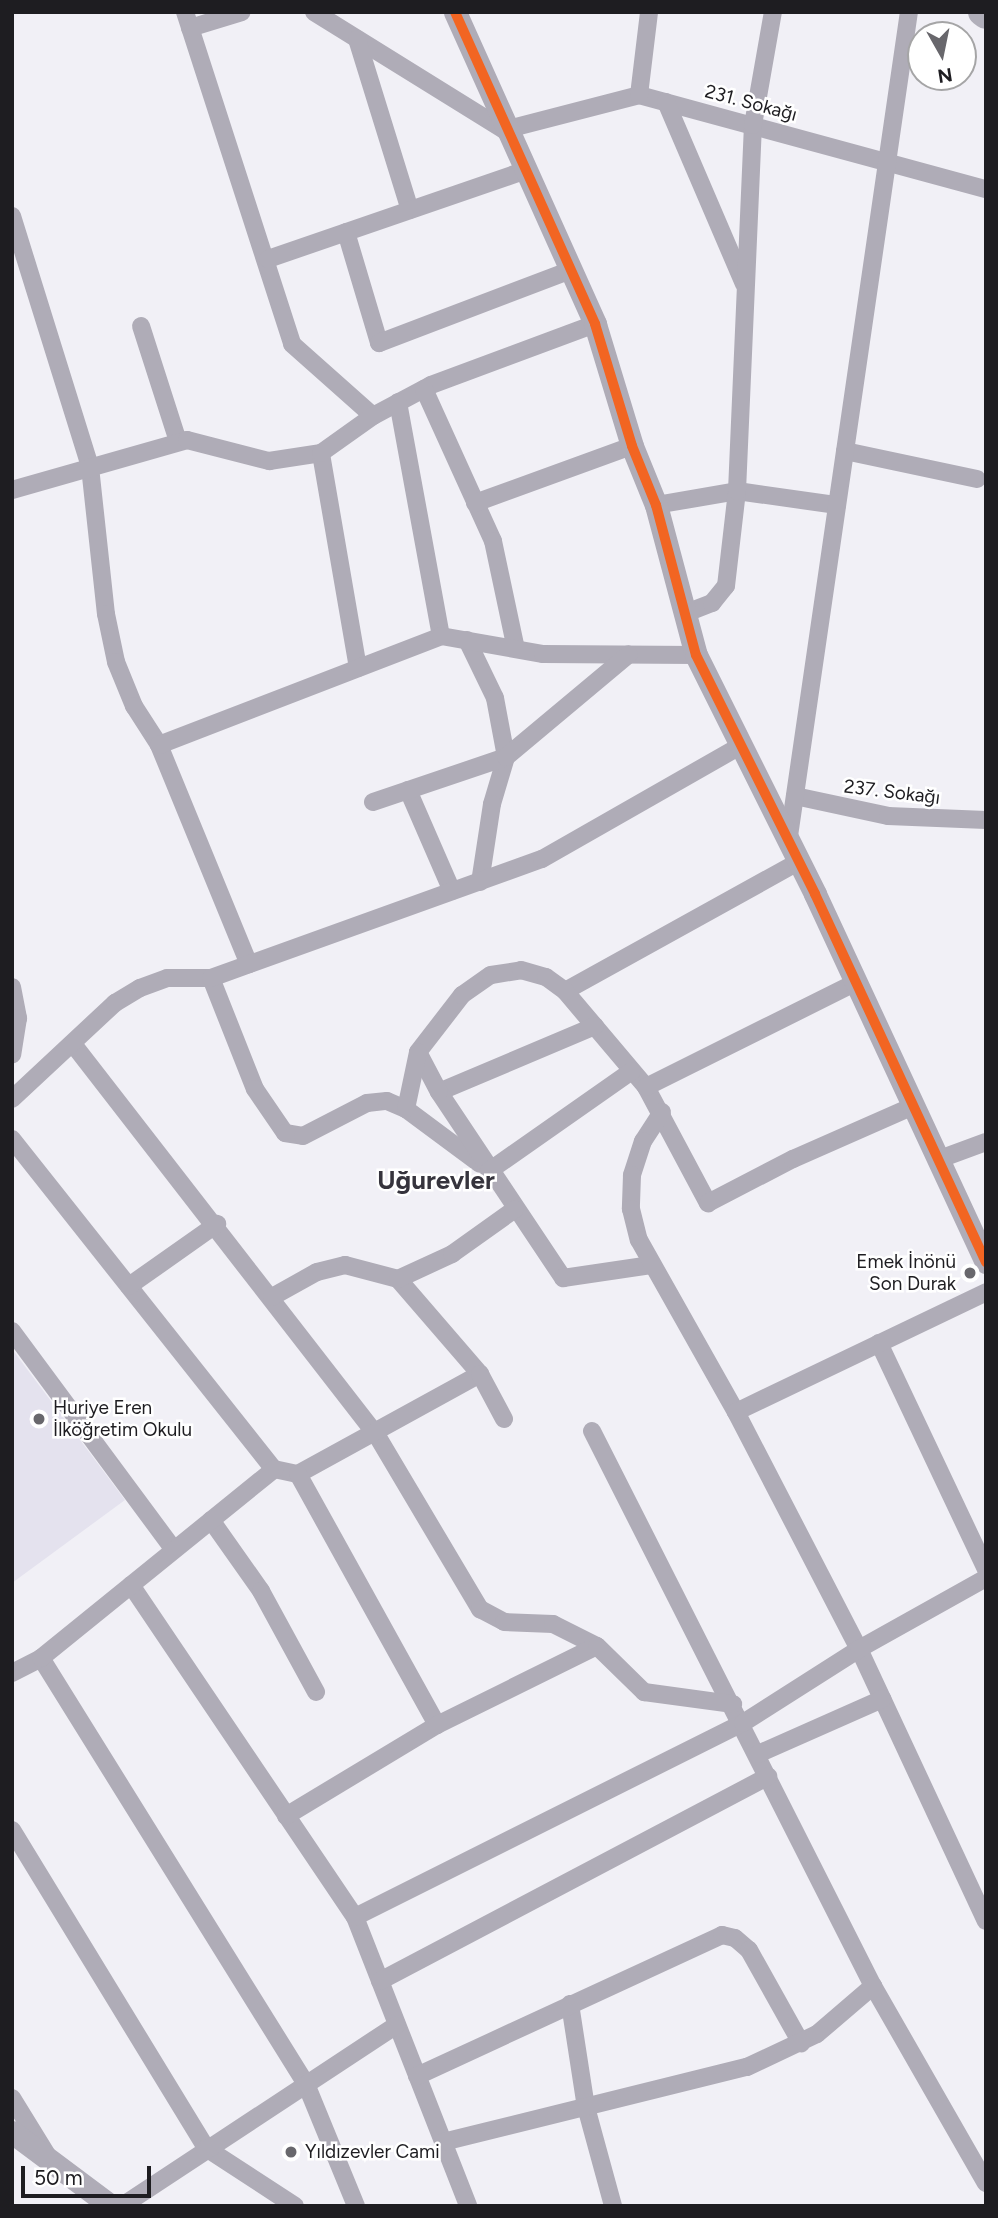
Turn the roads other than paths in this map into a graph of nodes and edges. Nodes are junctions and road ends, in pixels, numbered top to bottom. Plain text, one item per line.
1 (242, 12) edge
2 (314, 12) edge
3 (456, 12) edge
4 (649, 12) edge
5 (773, 12) edge
6 (909, 12) edge
7 (187, 20) edge
8 (357, 38) junction
9 (639, 95) junction
10 (666, 102) junction
11 (753, 125) junction
12 (504, 130) junction
13 (888, 160) junction
14 (524, 171) junction
15 (986, 189) edge
16 (410, 210) junction
17 (12, 216) edge
18 (346, 232) junction
19 (268, 259) junction
20 (571, 270) junction
21 (746, 287) junction
22 (594, 324) junction
23 (141, 326) dead end
24 (424, 388) junction
25 (398, 402) junction
26 (373, 416) junction
27 (178, 441) junction
28 (632, 446) junction
29 (845, 452) junction
30 (321, 453) junction
31 (90, 467) junction
32 (977, 479) dead end
33 (12, 490) edge
34 (737, 491) junction
35 (475, 503) junction
36 (656, 505) junction
37 (837, 505) junction
38 (686, 613) junction
39 (440, 636) junction
40 (467, 640) junction
41 (516, 649) junction
42 (629, 654) junction
43 (696, 654) junction
44 (358, 668) junction
45 (159, 745) junction
46 (738, 747) junction
47 (506, 757) junction
48 (408, 790) junction
49 (795, 796) junction
50 (373, 802) dead end
51 (986, 820) edge
52 (793, 852) junction
53 (480, 882) junction
54 (452, 891) junction
55 (249, 964) junction
56 (211, 978) junction
57 (855, 983) junction
58 (12, 987) edge
59 (565, 991) junction
60 (595, 1026) junction
61 (73, 1044) junction
62 (418, 1052) junction
63 (12, 1055) edge
64 (632, 1071) junction
65 (646, 1087) junction
66 (439, 1093) junction
67 (12, 1099) edge
68 (911, 1107) junction
69 (406, 1109) junction
70 (662, 1112) junction
71 (12, 1139) edge
72 (986, 1142) edge
73 (937, 1160) junction
74 (489, 1171) junction
75 (515, 1209) junction
76 (217, 1224) junction
77 (986, 1262) edge
78 (651, 1265) junction
79 (398, 1279) junction
80 (129, 1286) junction
81 (986, 1292) edge
82 (272, 1297) junction
83 (12, 1331) edge
84 (879, 1343) junction
85 (480, 1374) junction
86 (736, 1412) junction
87 (504, 1419) dead end
88 (592, 1431) dead end
89 (376, 1434) junction
90 (274, 1469) junction
91 (298, 1474) junction
92 (211, 1520) junction
93 (174, 1550) junction
94 (986, 1569) edge
95 (986, 1578) edge
96 (131, 1585) junction
97 (597, 1646) junction
98 (859, 1649) junction
99 (41, 1658) junction
100 (12, 1673) edge
101 (316, 1692) dead end
102 (882, 1699) junction
103 (733, 1704) junction
104 (743, 1723) junction
105 (437, 1725) junction
106 (758, 1754) junction
107 (768, 1776) junction
108 (286, 1816) junction
109 (14, 1838) edge
110 (355, 1917) junction
111 (986, 1921) edge
112 (380, 1981) junction
113 (873, 1986) junction
114 (570, 2004) junction
115 (397, 2025) junction
116 (801, 2043) junction
117 (417, 2076) junction
118 (306, 2084) junction
119 (12, 2098) edge
120 (586, 2107) junction
121 (12, 2132) edge
122 (443, 2142) junction
123 (206, 2148) junction
124 (51, 2161) junction
125 (986, 2183) edge
126 (111, 2206) edge
127 (122, 2206) edge
128 (295, 2206) edge
129 (356, 2206) edge
130 (468, 2206) edge
131 (613, 2206) edge

1 - 7 street
2 - 8 street
3 - 12 street
4 - 9 street
5 - 11 street
6 - 13 street
7 - 19 street
8 - 12 street
8 - 16 street
9 - 10 street, 231. Sokağı
9 - 12 street, 231. Sokağı
10 - 11 street, 231. Sokağı
10 - 21 street
11 - 13 street, 231. Sokağı
11 - 21 street
12 - 14 street
13 - 15 street, 231. Sokağı
13 - 29 street
14 - 16 street
14 - 20 street
16 - 18 street
17 - 31 street
18 - 19 street
18 - 20 street
19 - 26 street
20 - 22 street
21 - 34 street
22 - 24 street
22 - 28 street
23 - 27 street
24 - 25 street
24 - 35 street
25 - 26 street
25 - 39 street
26 - 30 street
27 - 30 street
27 - 31 street
28 - 35 street
28 - 36 street
29 - 32 street
29 - 37 street
30 - 44 street
31 - 33 street
31 - 45 street
34 - 36 street
34 - 37 street
34 - 38 street
35 - 41 street
36 - 38 street
37 - 49 street
38 - 43 street
39 - 40 street
39 - 44 street
40 - 41 street
40 - 47 street
41 - 42 street
42 - 43 street
42 - 47 street
43 - 46 street
44 - 45 street
45 - 55 street
46 - 52 street
46 - 53 street
47 - 48 street
47 - 53 street
48 - 50 street
48 - 54 street
49 - 51 street, 237. Sokağı
49 - 52 street
52 - 57 street
52 - 59 street
53 - 54 street
54 - 55 street
55 - 56 street
56 - 61 street
56 - 69 street
57 - 65 street
57 - 68 street
58 - 63 street
59 - 60 street
59 - 62 street
60 - 64 street
60 - 66 street
61 - 67 street
61 - 76 street
62 - 66 street
62 - 69 street
64 - 65 street
64 - 74 street
65 - 70 street
66 - 74 street
68 - 70 street
68 - 73 street
69 - 74 street
70 - 78 street
71 - 80 street
72 - 73 street
73 - 77 street
74 - 75 street
75 - 78 street
75 - 79 street
76 - 80 street
76 - 82 street
78 - 86 street
79 - 82 street
79 - 85 street
80 - 90 street
81 - 84 street
82 - 89 street
83 - 93 street
84 - 86 street
84 - 94 street
85 - 87 street
85 - 89 street
86 - 98 street
88 - 103 street
89 - 91 street
89 - 97 street
90 - 91 street
90 - 92 street
91 - 105 street
92 - 93 street
92 - 101 street
93 - 96 street
95 - 98 street
96 - 99 street
96 - 108 street
97 - 103 street
97 - 105 street
98 - 102 street
98 - 104 street
99 - 100 street
99 - 118 street
102 - 106 street
102 - 111 street
103 - 104 street
104 - 106 street
104 - 110 street
105 - 108 street
106 - 107 street
107 - 112 street
107 - 113 street
108 - 110 street
109 - 123 street
110 - 112 street
112 - 115 street
113 - 116 street
113 - 125 street
114 - 116 street
114 - 117 street
114 - 120 street
115 - 117 street
115 - 118 street
116 - 120 street
117 - 122 street
118 - 123 street
118 - 129 street
119 - 124 street
120 - 122 street
120 - 131 street
121 - 124 street
122 - 130 street
123 - 127 street
123 - 128 street
124 - 126 street

